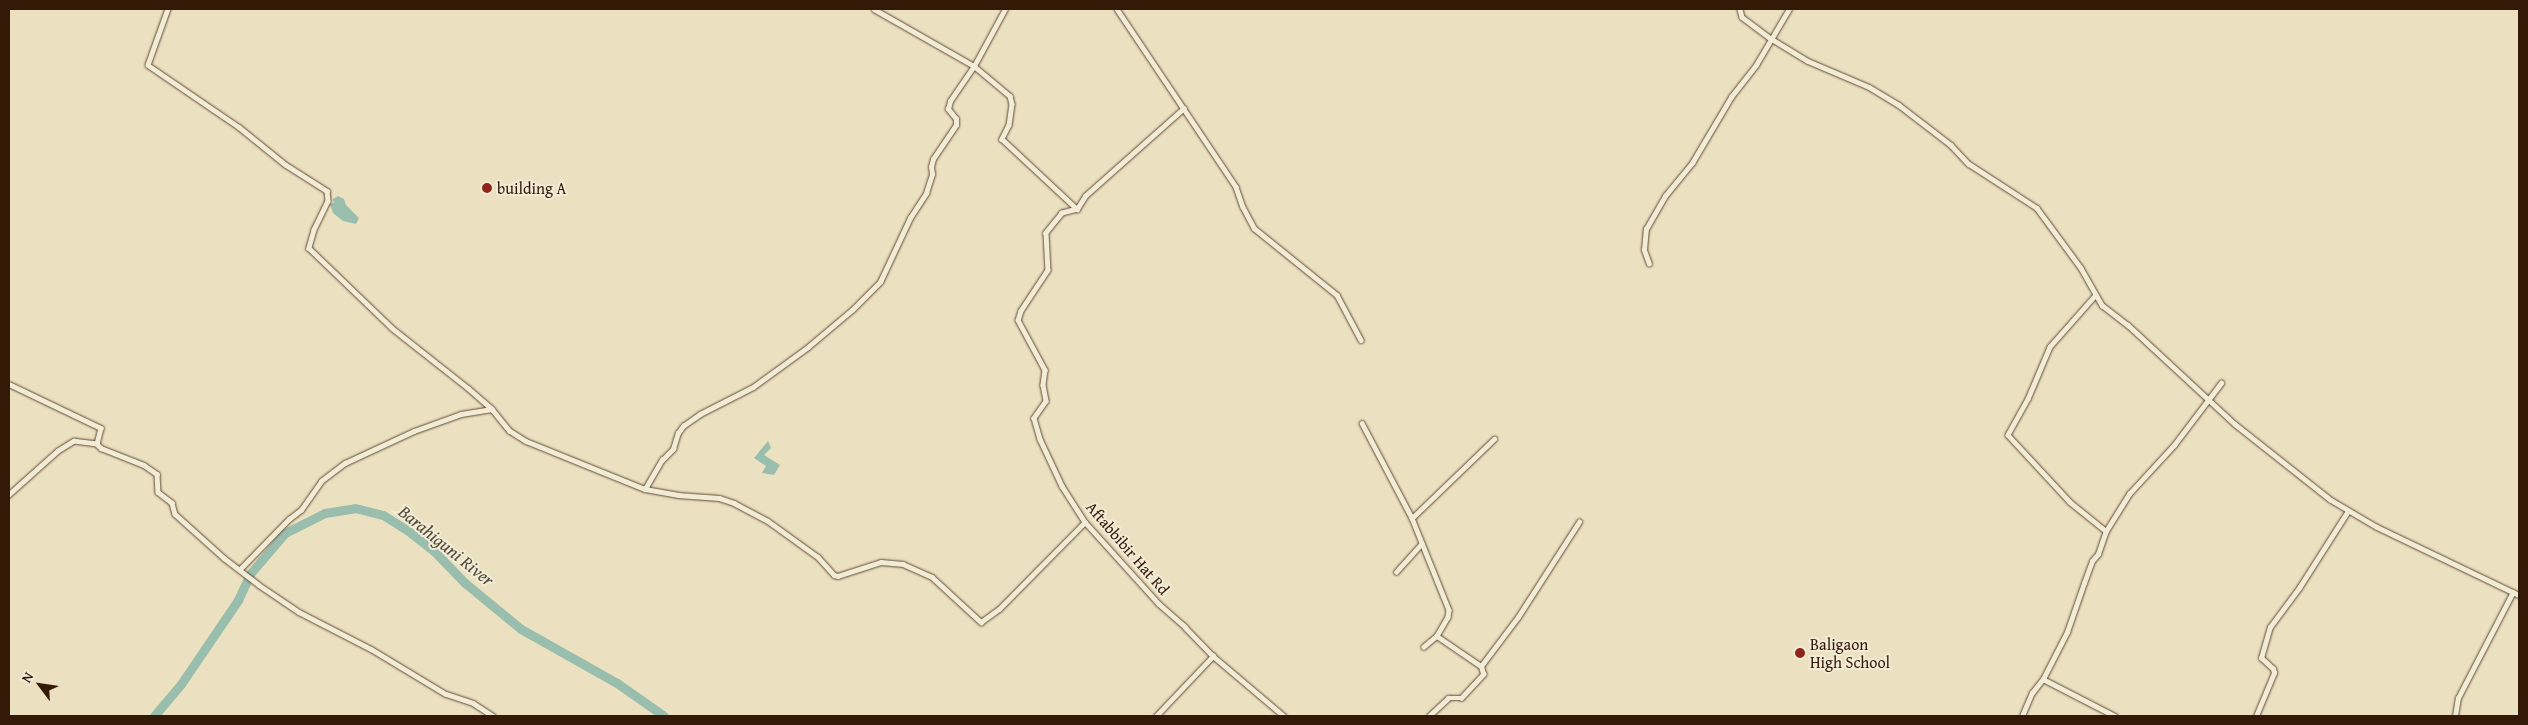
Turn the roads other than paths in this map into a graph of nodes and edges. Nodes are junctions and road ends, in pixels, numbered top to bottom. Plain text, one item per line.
1 (168, 9) edge
2 (874, 9) edge
3 (1005, 9) edge
4 (1117, 9) edge
5 (1740, 9) edge
6 (1789, 9) edge
7 (1770, 38) junction
8 (974, 66) junction
9 (1184, 108) junction
10 (1077, 209) junction
11 (1649, 264) dead end
12 (2096, 295) junction
13 (1361, 340) dead end
14 (2222, 383) dead end
15 (9, 384) edge
16 (492, 409) junction
17 (1362, 423) dead end
18 (1494, 439) dead end
19 (97, 444) junction
20 (645, 489) junction
21 (9, 495) edge
22 (2348, 511) junction
23 (1412, 518) junction
24 (1085, 522) junction
25 (1578, 522) dead end
26 (2106, 531) junction
27 (1421, 544) junction
28 (240, 569) junction
29 (1396, 572) dead end
30 (2513, 592) junction
31 (2519, 595) edge
32 (1437, 636) junction
33 (1424, 647) dead end
34 (1213, 656) junction
35 (1481, 666) junction
36 (2043, 679) junction
37 (493, 716) edge
38 (1156, 716) edge
39 (1284, 716) edge
40 (1429, 716) edge
41 (2022, 716) edge
42 (2115, 716) edge
43 (2256, 716) edge
44 (2455, 716) edge

1 - 16 street
2 - 8 street
3 - 8 street
4 - 9 street
5 - 7 street
6 - 7 street
7 - 11 street
7 - 12 street
8 - 10 street
8 - 20 street
9 - 10 street
9 - 13 street
10 - 24 street, Aftabbibir Hat Rd
12 - 22 street
12 - 26 street
14 - 26 street
15 - 19 street
16 - 20 street
16 - 28 street
17 - 23 street
18 - 23 street
19 - 21 street
19 - 28 street
20 - 24 street
22 - 30 street
22 - 43 street
23 - 27 street
24 - 34 street, Aftabbibir Hat Rd
25 - 35 street
26 - 36 street
27 - 29 street
27 - 32 street
28 - 37 street
30 - 31 street
30 - 44 street
32 - 33 street
32 - 35 street
34 - 38 street
34 - 39 street, Aftabbibir Hat Rd
35 - 40 street
36 - 41 street
36 - 42 street

